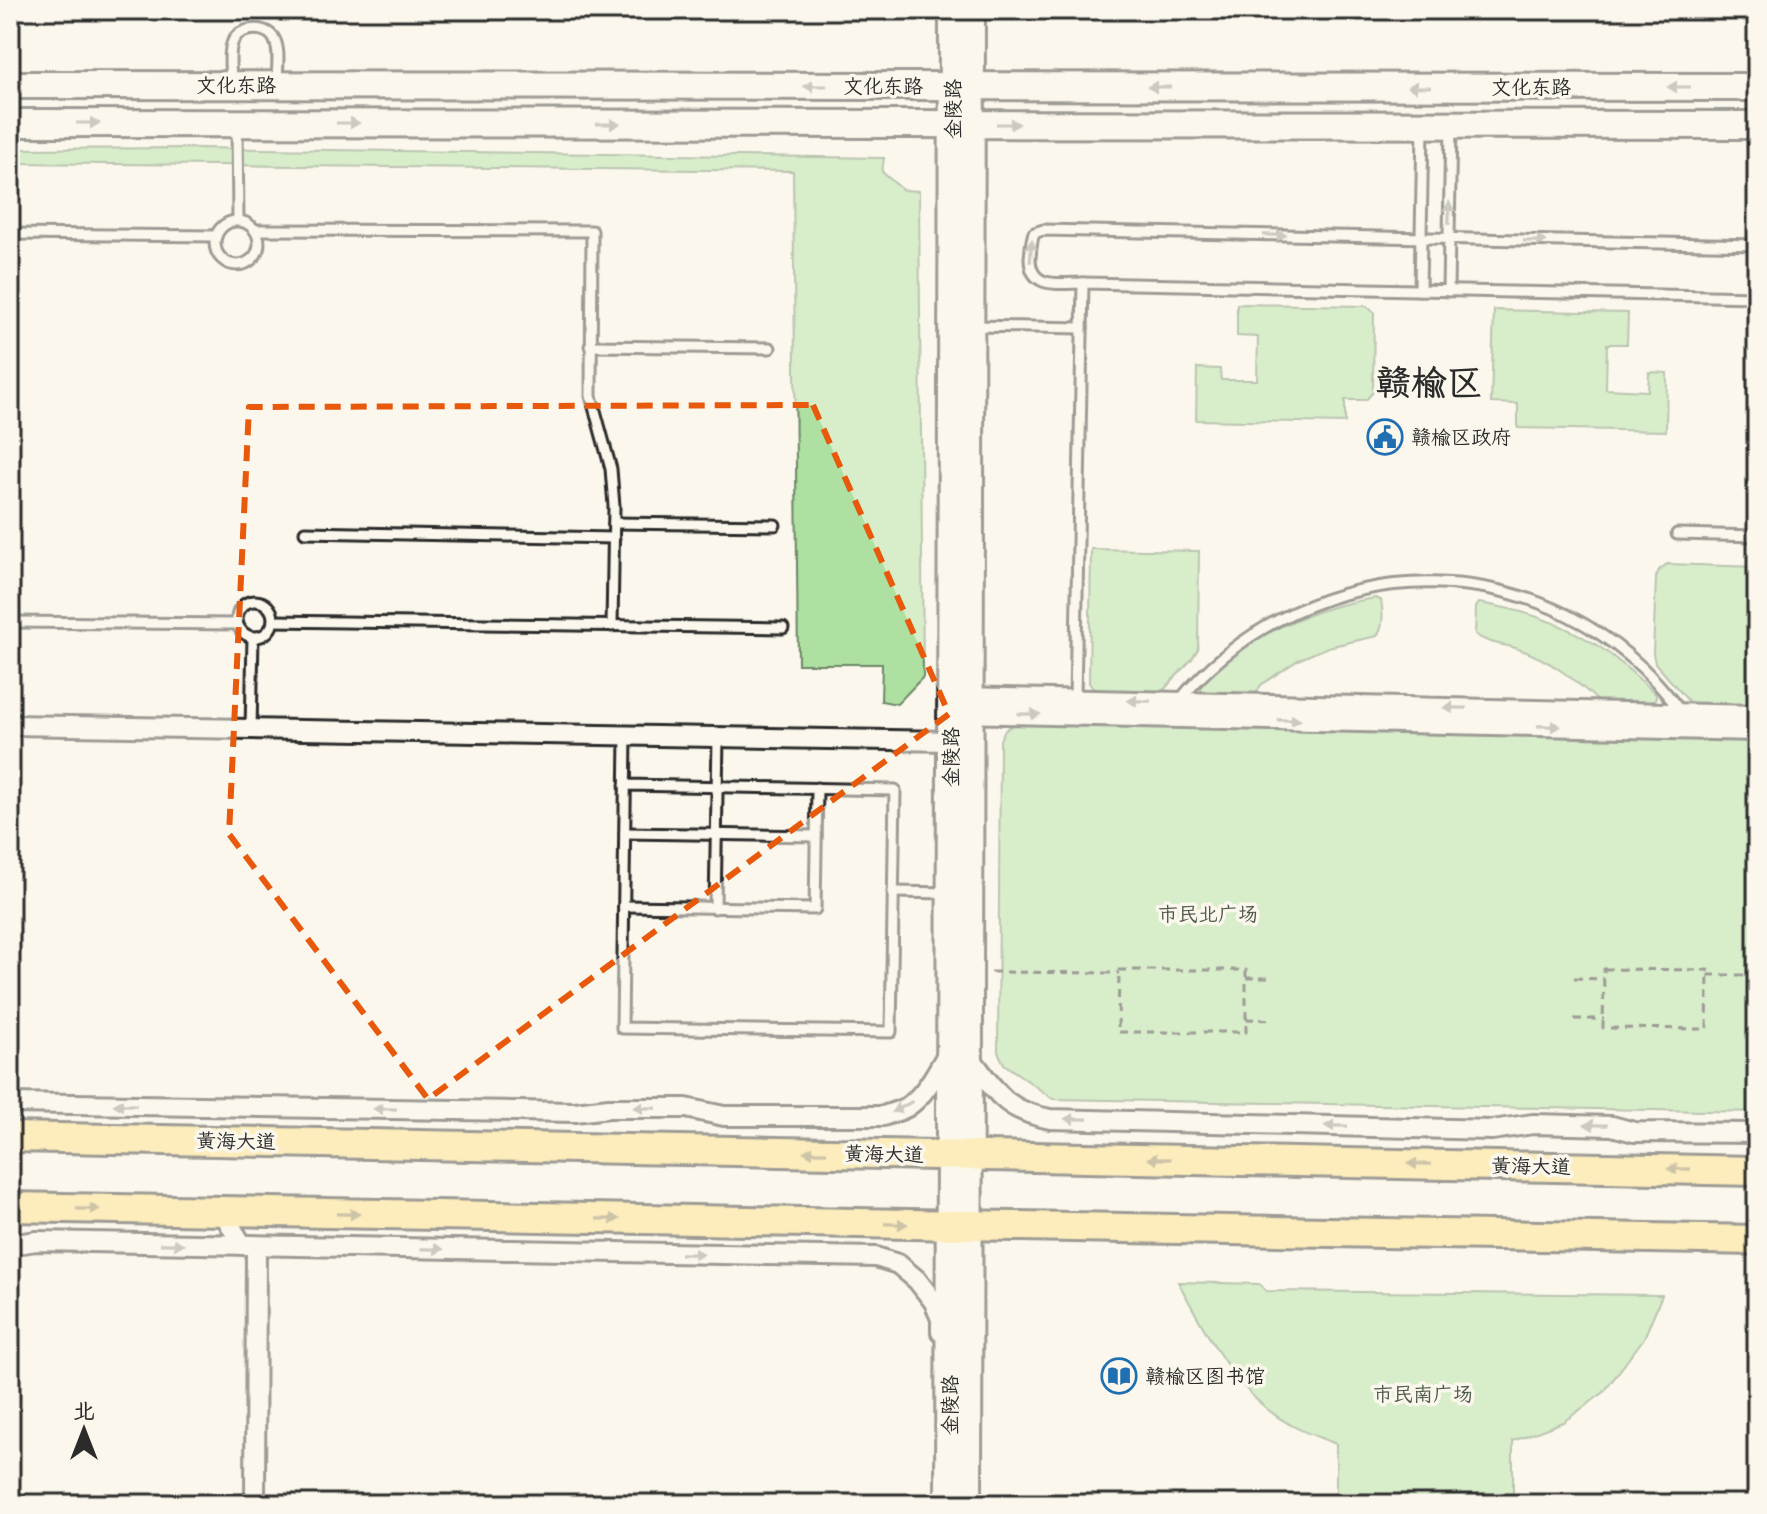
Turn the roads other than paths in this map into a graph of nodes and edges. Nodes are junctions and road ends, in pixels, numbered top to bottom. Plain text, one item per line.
1 (953, 10) edge
2 (971, 10) edge
3 (10, 85) edge
4 (231, 85) junction
5 (277, 85) junction
6 (962, 86) junction
7 (1757, 87) edge
8 (10, 123) edge
9 (237, 123) junction
10 (962, 124) junction
11 (1423, 125) junction
12 (1451, 125) junction
13 (1757, 125) edge
14 (238, 220) junction
15 (256, 230) junction
16 (10, 234) edge
17 (216, 236) junction
18 (1421, 238) junction
19 (1449, 239) junction
20 (1757, 245) edge
21 (1083, 283) junction
22 (1420, 290) junction
23 (1448, 291) junction
24 (1757, 297) edge
25 (970, 326) junction
26 (1082, 328) junction
27 (590, 346) junction
28 (770, 348) dead end
29 (614, 523) junction
30 (775, 525) dead end
31 (305, 532) dead end
32 (1677, 534) dead end
33 (1757, 536) edge
34 (614, 538) junction
35 (273, 621) junction
36 (10, 622) edge
37 (237, 624) junction
38 (612, 626) junction
39 (783, 628) dead end
40 (253, 637) junction
41 (1075, 699) junction
42 (1178, 702) junction
43 (960, 705) junction
44 (1681, 713) junction
45 (1757, 715) edge
46 (10, 725) edge
47 (251, 729) junction
48 (1757, 731) edge
49 (626, 736) junction
50 (718, 737) junction
51 (951, 741) junction
52 (625, 785) junction
53 (717, 787) junction
54 (817, 788) junction
55 (625, 833) junction
56 (716, 834) junction
57 (816, 836) junction
58 (893, 892) junction
59 (951, 893) junction
60 (624, 906) junction
61 (715, 908) junction
62 (960, 1052) junction
63 (10, 1103) edge
64 (1757, 1133) edge
65 (10, 1137) edge
66 (959, 1155) junction
67 (1757, 1171) edge
68 (10, 1207) edge
69 (222, 1211) junction
70 (283, 1213) junction
71 (959, 1225) junction
72 (1757, 1240) edge
73 (10, 1245) edge
74 (254, 1246) junction
75 (956, 1502) edge
76 (255, 1504) edge

1 - 6 main road, 金陵路
2 - 6 main road, 金陵路
3 - 4 main road, 文化东路
4 - 5 main road, 文化东路
4 - 5 lane
6 -> 5 main road, 文化东路
7 -> 6 main road, 文化东路
6 - 10 main road, 金陵路
8 -> 9 main road, 文化东路
9 -> 10 main road, 文化东路
9 - 14 lane
10 -> 11 main road, 文化东路
10 - 25 main road, 金陵路
10 - 43 main road, 金陵路
11 - 12 main road, 文化东路
11 - 18 lane
12 - 13 main road, 文化东路
19 -> 12 lane
14 - 15 lane
14 - 17 lane
15 - 17 lane
15 - 27 lane
16 - 17 lane
18 - 19 lane
21 -> 18 lane
18 - 22 lane
19 -> 20 lane
19 - 23 lane
21 - 22 lane
21 - 26 lane
22 - 23 lane
23 - 24 lane
25 - 26 lane
25 - 43 main road, 金陵路
26 - 41 lane
27 - 28 lane
27 - 29 lane
29 - 30 lane
29 - 34 lane
31 - 34 lane
32 - 33 lane
34 - 38 lane
35 - 37 lane
35 - 38 lane
35 - 40 lane
36 - 37 lane
37 - 40 lane
38 - 39 lane
40 - 47 lane
42 -> 41 street
41 - 43 street
44 -> 42 street
42 - 44 lane
43 -> 48 street
43 - 51 main road, 金陵路
43 - 62 main road, 金陵路
44 - 45 street
46 - 47 street
47 - 49 street
49 - 50 street
49 - 52 lane
50 - 51 street
50 - 53 lane
51 - 59 main road, 金陵路
52 - 53 lane
52 - 55 lane
53 - 54 lane
53 - 56 lane
54 - 57 lane
54 - 58 lane
55 - 56 lane
55 - 60 lane
56 - 57 lane
56 - 61 lane
57 - 61 lane
58 - 59 lane
58 - 60 lane
59 - 62 main road, 金陵路
60 - 61 lane
62 -> 63 street
64 -> 62 street
62 - 66 main road, 金陵路
66 -> 65 main road, 黄海大道
67 -> 66 main road, 黄海大道
66 - 71 main road, 金陵路
68 -> 69 main road
69 - 70 main road
69 - 74 street
70 -> 71 main road
70 - 74 street
71 - 72 main road
71 - 75 main road, 金陵路
73 -> 74 street
74 -> 75 street
74 - 76 street

